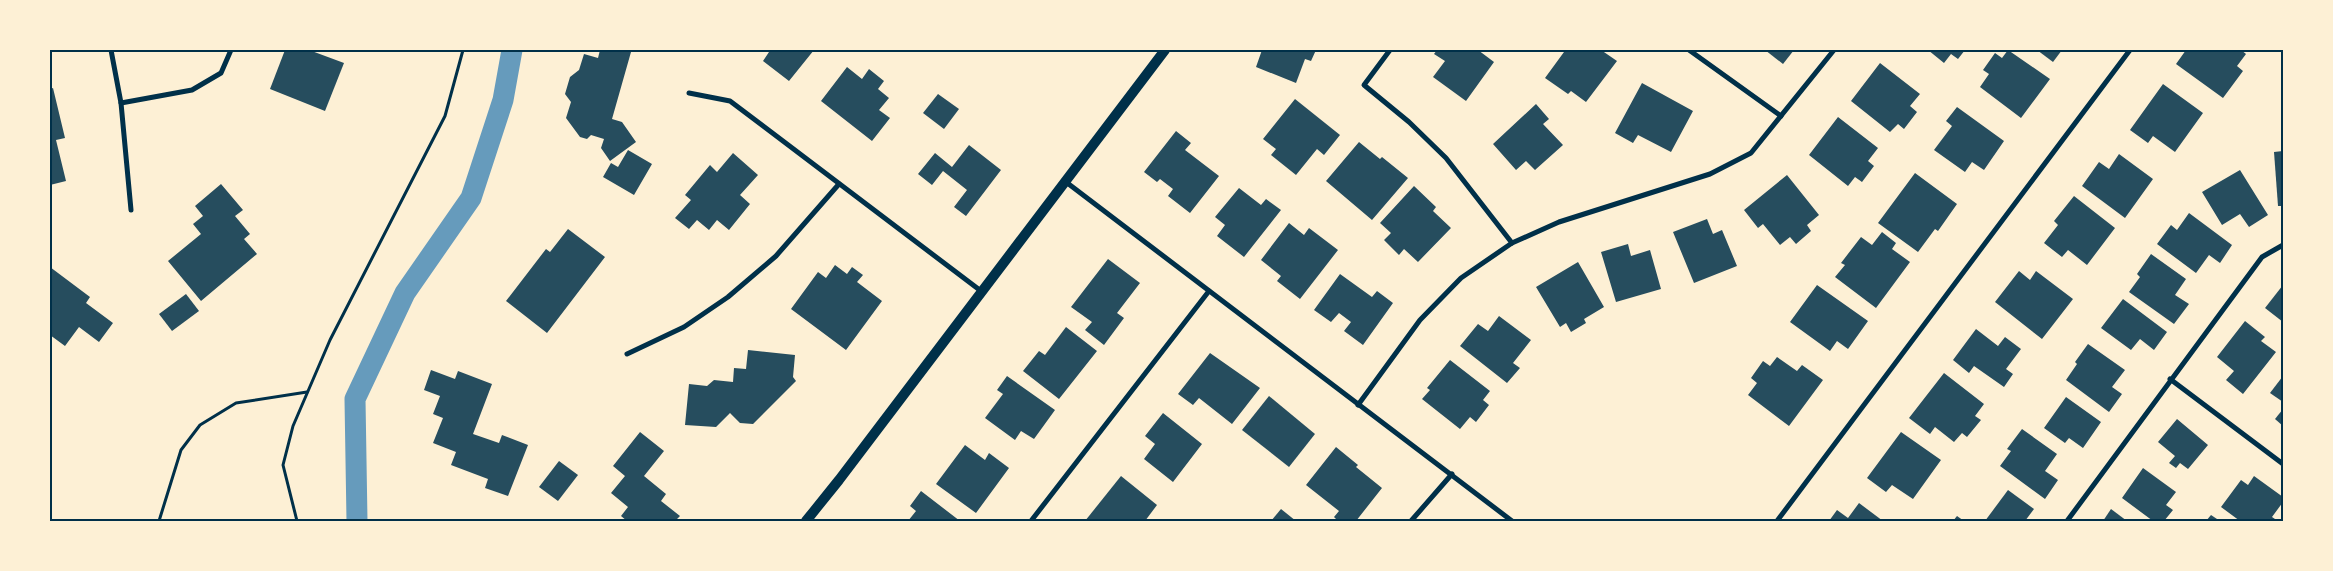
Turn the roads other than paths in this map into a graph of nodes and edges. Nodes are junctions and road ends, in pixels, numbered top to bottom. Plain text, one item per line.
1 (111, 50) edge
2 (231, 50) edge
3 (1165, 50) edge
4 (1390, 50) edge
5 (1690, 50) edge
6 (1834, 50) edge
7 (2130, 50) edge
8 (689, 93) dead end
9 (121, 102) junction
10 (1781, 116) junction
11 (1066, 182) junction
12 (839, 184) junction
13 (131, 210) dead end
14 (1512, 242) junction
15 (2283, 245) edge
16 (981, 291) junction
17 (1209, 291) junction
18 (627, 354) dead end
19 (2170, 379) junction
20 (1358, 405) junction
21 (2283, 464) edge
22 (1452, 474) junction
23 (806, 521) edge
24 (1031, 521) edge
25 (1411, 521) edge
26 (1512, 521) edge
27 (1777, 521) edge
28 (2067, 521) edge

1 - 9 street
2 - 9 street
3 - 11 main road
4 - 14 street
5 - 10 street
6 - 10 street
7 - 27 street
8 - 12 street
9 - 13 street
10 - 14 street
11 - 16 main road
11 - 17 street
12 - 16 street
12 - 18 street
14 - 20 street
15 - 19 street
16 - 23 main road
17 - 20 street
17 - 24 street
19 - 21 street
19 - 28 street
20 - 22 street
22 - 25 street
22 - 26 street

